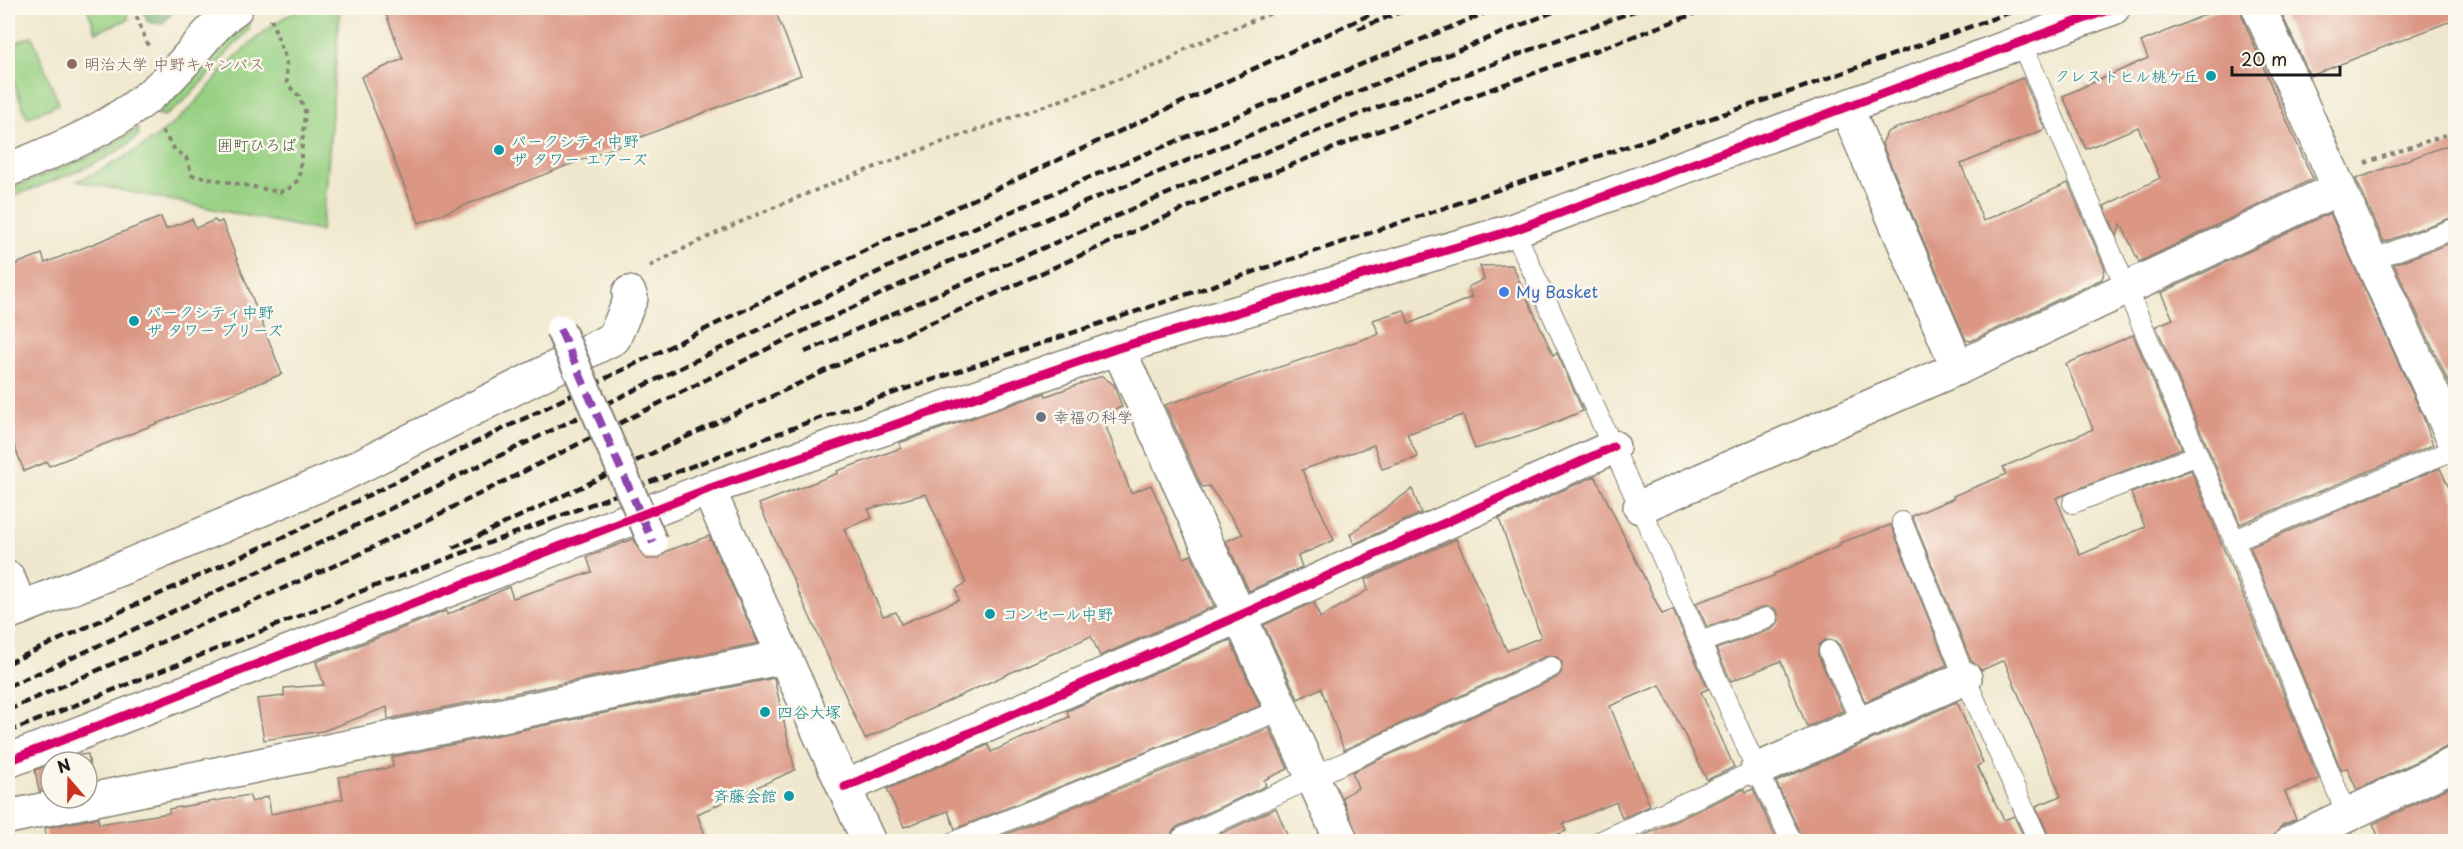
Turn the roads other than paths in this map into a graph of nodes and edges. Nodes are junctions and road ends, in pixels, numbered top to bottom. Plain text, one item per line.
1 (236, 8) edge
2 (2113, 8) edge
3 (2259, 8) edge
4 (2021, 42) junction
5 (1846, 107) junction
6 (8, 170) edge
7 (2336, 181) junction
8 (2456, 228) edge
9 (1514, 230) junction
10 (2371, 260) junction
11 (2127, 289) junction
12 (629, 293) road end
13 (560, 329) dead end
14 (1118, 348) junction
15 (1958, 368) junction
16 (2453, 433) edge
17 (1613, 447) junction
18 (2198, 455) junction
19 (708, 489) junction
20 (2073, 503) dead end
21 (1640, 507) junction
22 (1902, 522) dead end
23 (2234, 540) junction
24 (653, 543) dead end
25 (8, 578) edge
26 (14, 610) edge
27 (1240, 615) junction
28 (1767, 618) dead end
29 (1701, 642) junction
30 (1829, 651) dead end
31 (784, 657) junction
32 (1551, 667) dead end
33 (1965, 678) junction
34 (1283, 709) junction
35 (1862, 723) junction
36 (8, 761) edge
37 (2456, 763) edge
38 (1757, 770) junction
39 (1314, 778) junction
40 (845, 786) junction
41 (2347, 815) junction
42 (8, 817) edge
43 (8, 828) edge
44 (1182, 838) dead end
45 (10, 842) edge
46 (869, 842) edge
47 (954, 842) edge
48 (1342, 842) edge
49 (1599, 842) edge
50 (1792, 842) edge
51 (2038, 842) edge
52 (2291, 842) edge

1 - 6 street
2 - 4 street
3 - 7 street
4 - 5 street
4 - 11 lane
5 - 9 street
5 - 15 street
7 - 10 street
7 - 11 street
8 - 10 lane
9 - 14 street
9 - 17 lane
10 - 16 street
11 - 15 street
11 - 18 lane
12 - 26 street
13 - 24 street, bridge
14 - 19 street
14 - 27 street
15 - 21 street
16 - 23 lane
17 - 21 lane
17 - 27 street
18 - 20 lane
18 - 23 lane
19 - 31 street
19 - 36 street
21 - 29 lane
22 - 33 lane
23 - 41 lane
25 - 26 street
27 - 34 street
27 - 40 street
28 - 29 lane
29 - 38 lane
30 - 35 lane
31 - 40 street
31 - 42 street
32 - 39 lane
33 - 35 street
33 - 51 lane
34 - 39 street
34 - 47 lane
35 - 38 street
37 - 41 street
38 - 49 lane
38 - 50 lane
39 - 44 lane
39 - 48 street
40 - 46 street
41 - 52 street
43 - 45 street

